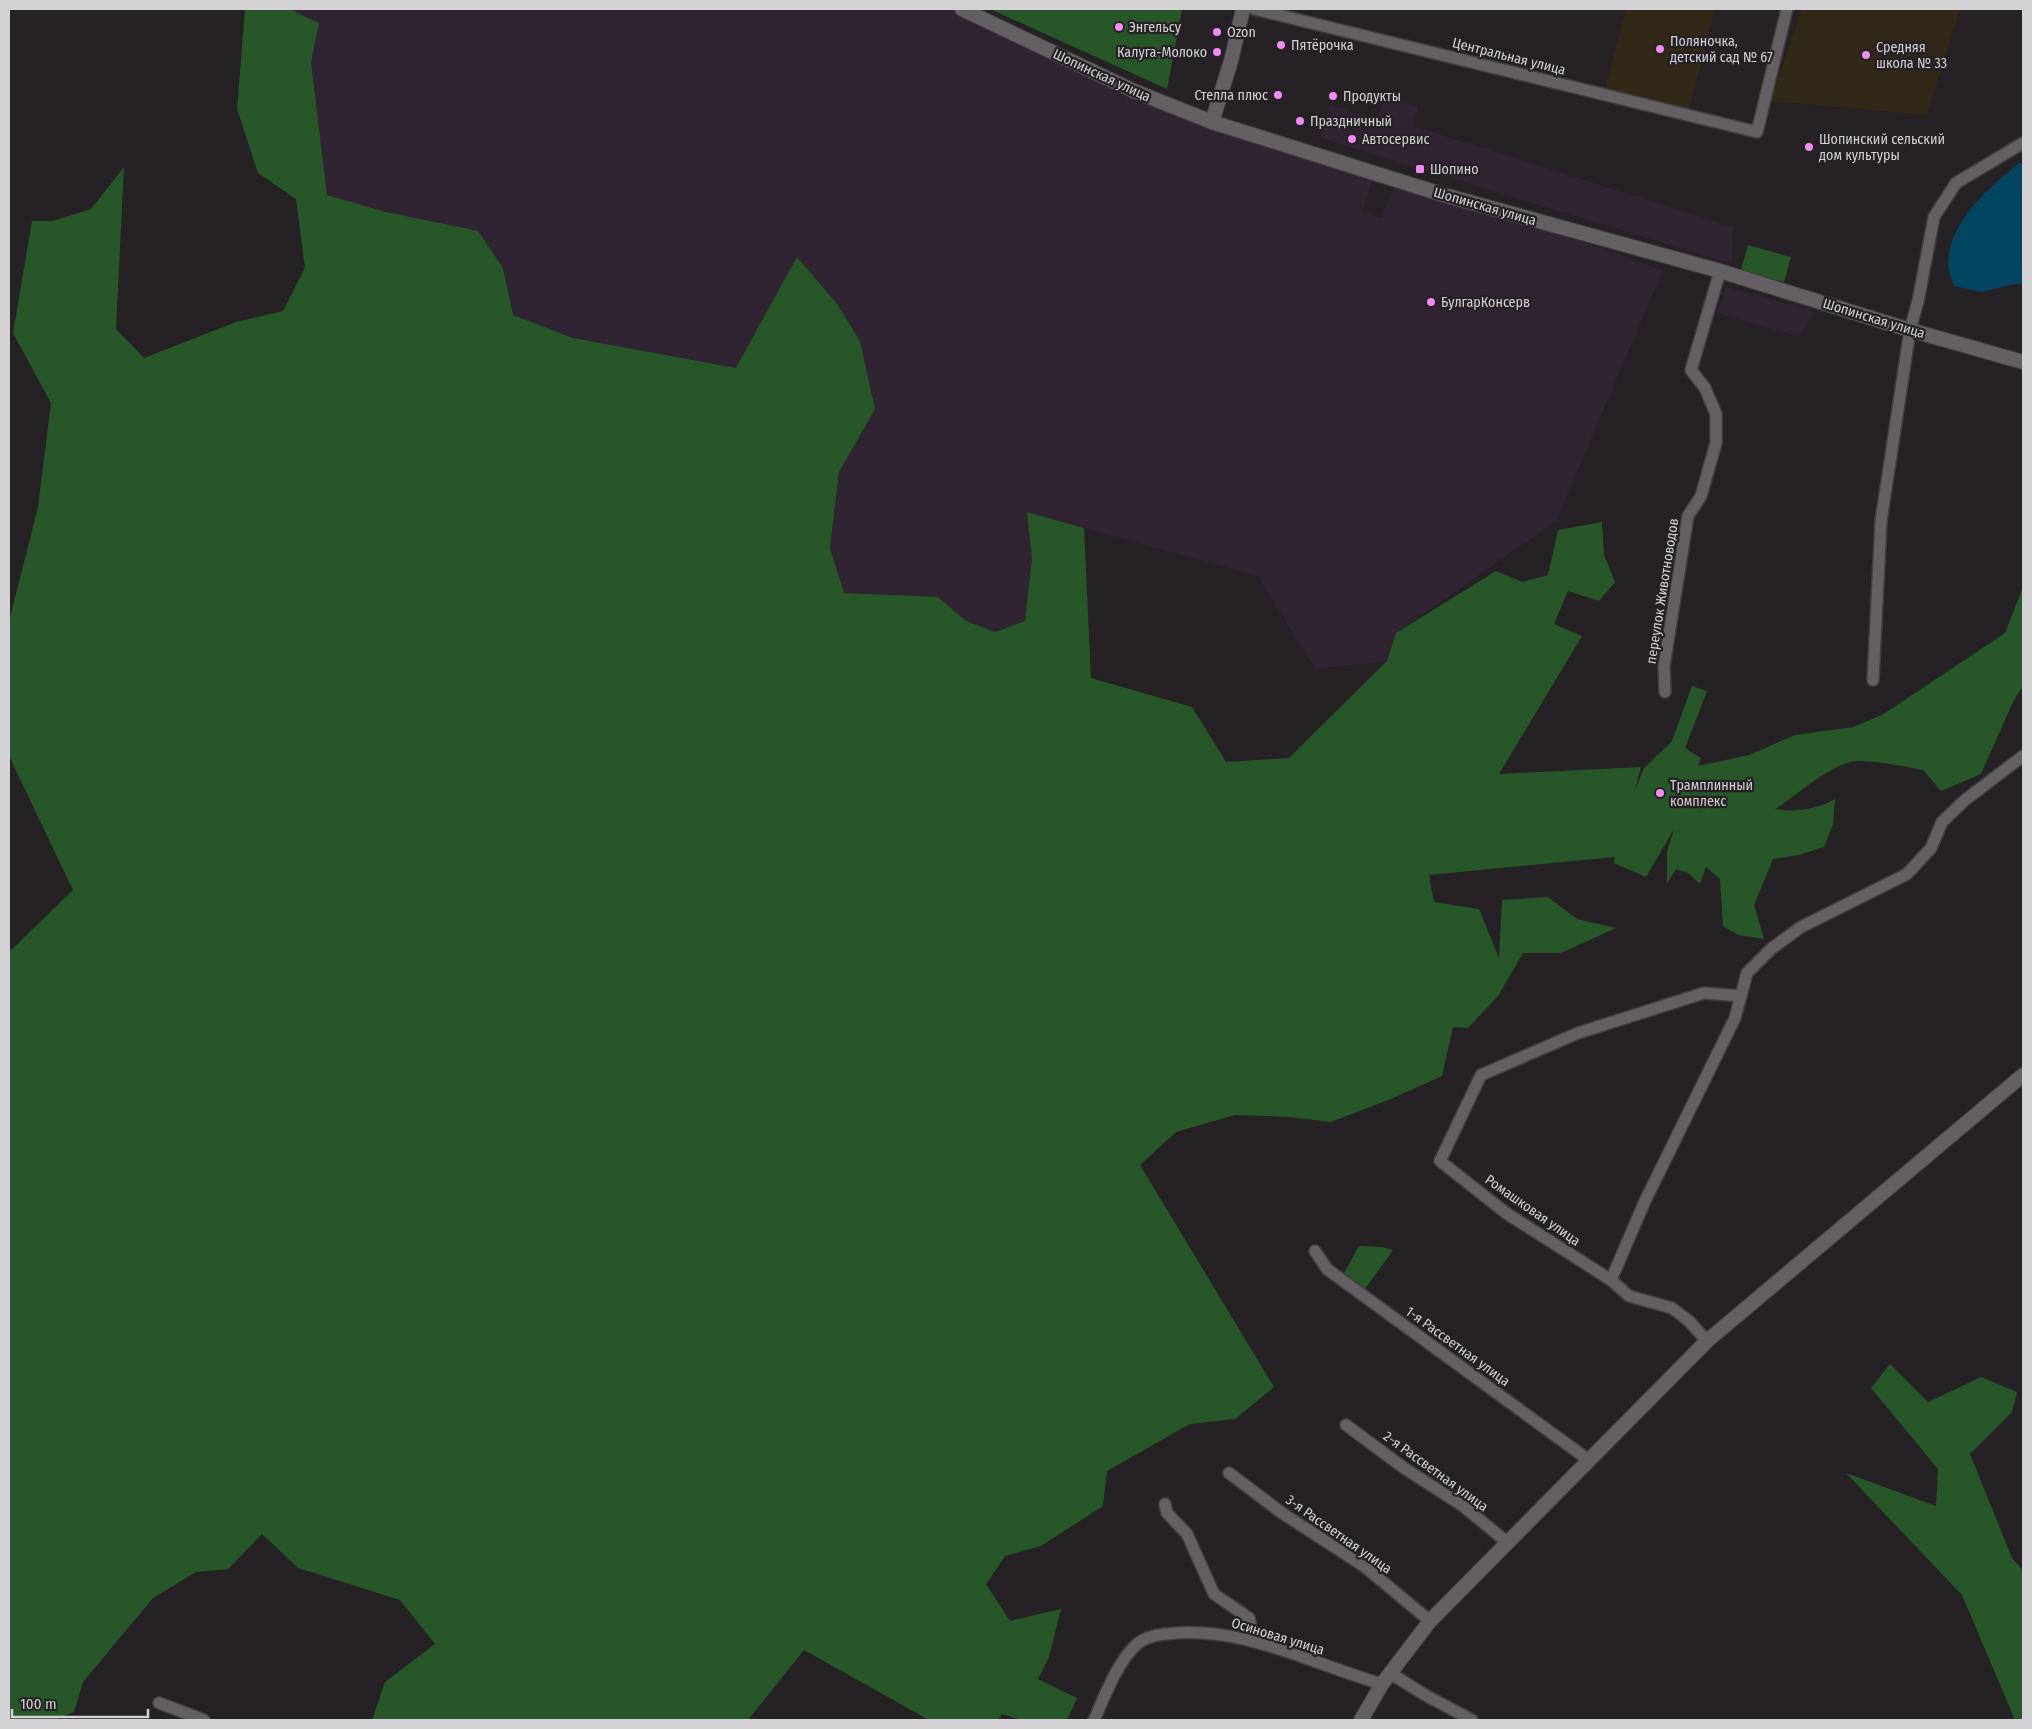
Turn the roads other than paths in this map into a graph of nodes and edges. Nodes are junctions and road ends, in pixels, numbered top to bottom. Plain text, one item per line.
1 (962, 9) edge
2 (1243, 9) edge
3 (1254, 9) edge
4 (1787, 9) edge
5 (1212, 122) junction
6 (2023, 143) edge
7 (1720, 271) junction
8 (1910, 330) junction
9 (2023, 362) edge
10 (1873, 680) dead end
11 (1665, 692) dead end
12 (2023, 756) edge
13 (1740, 996) junction
14 (2023, 1075) edge
15 (1315, 1251) dead end
16 (1611, 1280) junction
17 (1707, 1341) junction
18 (1346, 1425) dead end
19 (1590, 1461) junction
20 (1229, 1473) dead end
21 (1165, 1504) dead end
22 (1508, 1543) junction
23 (1430, 1621) junction
24 (1254, 1641) junction
25 (1386, 1678) junction
26 (159, 1703) dead end
27 (204, 1720) edge
28 (1094, 1720) edge
29 (1361, 1720) edge
30 (1472, 1720) edge

1 - 5 street, Шопинская улица
2 - 5 street
3 - 4 street, Центральная улица
5 - 7 street, Шопинская улица
6 - 8 street
7 - 8 street, Шопинская улица
7 - 11 street, переулок Животноводов
8 - 9 street, Шопинская улица
8 - 10 street
12 - 13 street
13 - 16 street
13 - 16 street, Ромашковая улица
14 - 17 street
15 - 19 street, 1-я Рассветная улица
16 - 17 street, Ромашковая улица
17 - 19 street
18 - 22 street, 2-я Рассветная улица
19 - 22 street
20 - 23 street, 3-я Рассветная улица
21 - 24 street
22 - 23 street
23 - 25 street
24 - 25 street, Осиновая улица
24 - 28 street, Осиновая улица
25 - 29 street
25 - 30 street, Осиновая улица
26 - 27 street

